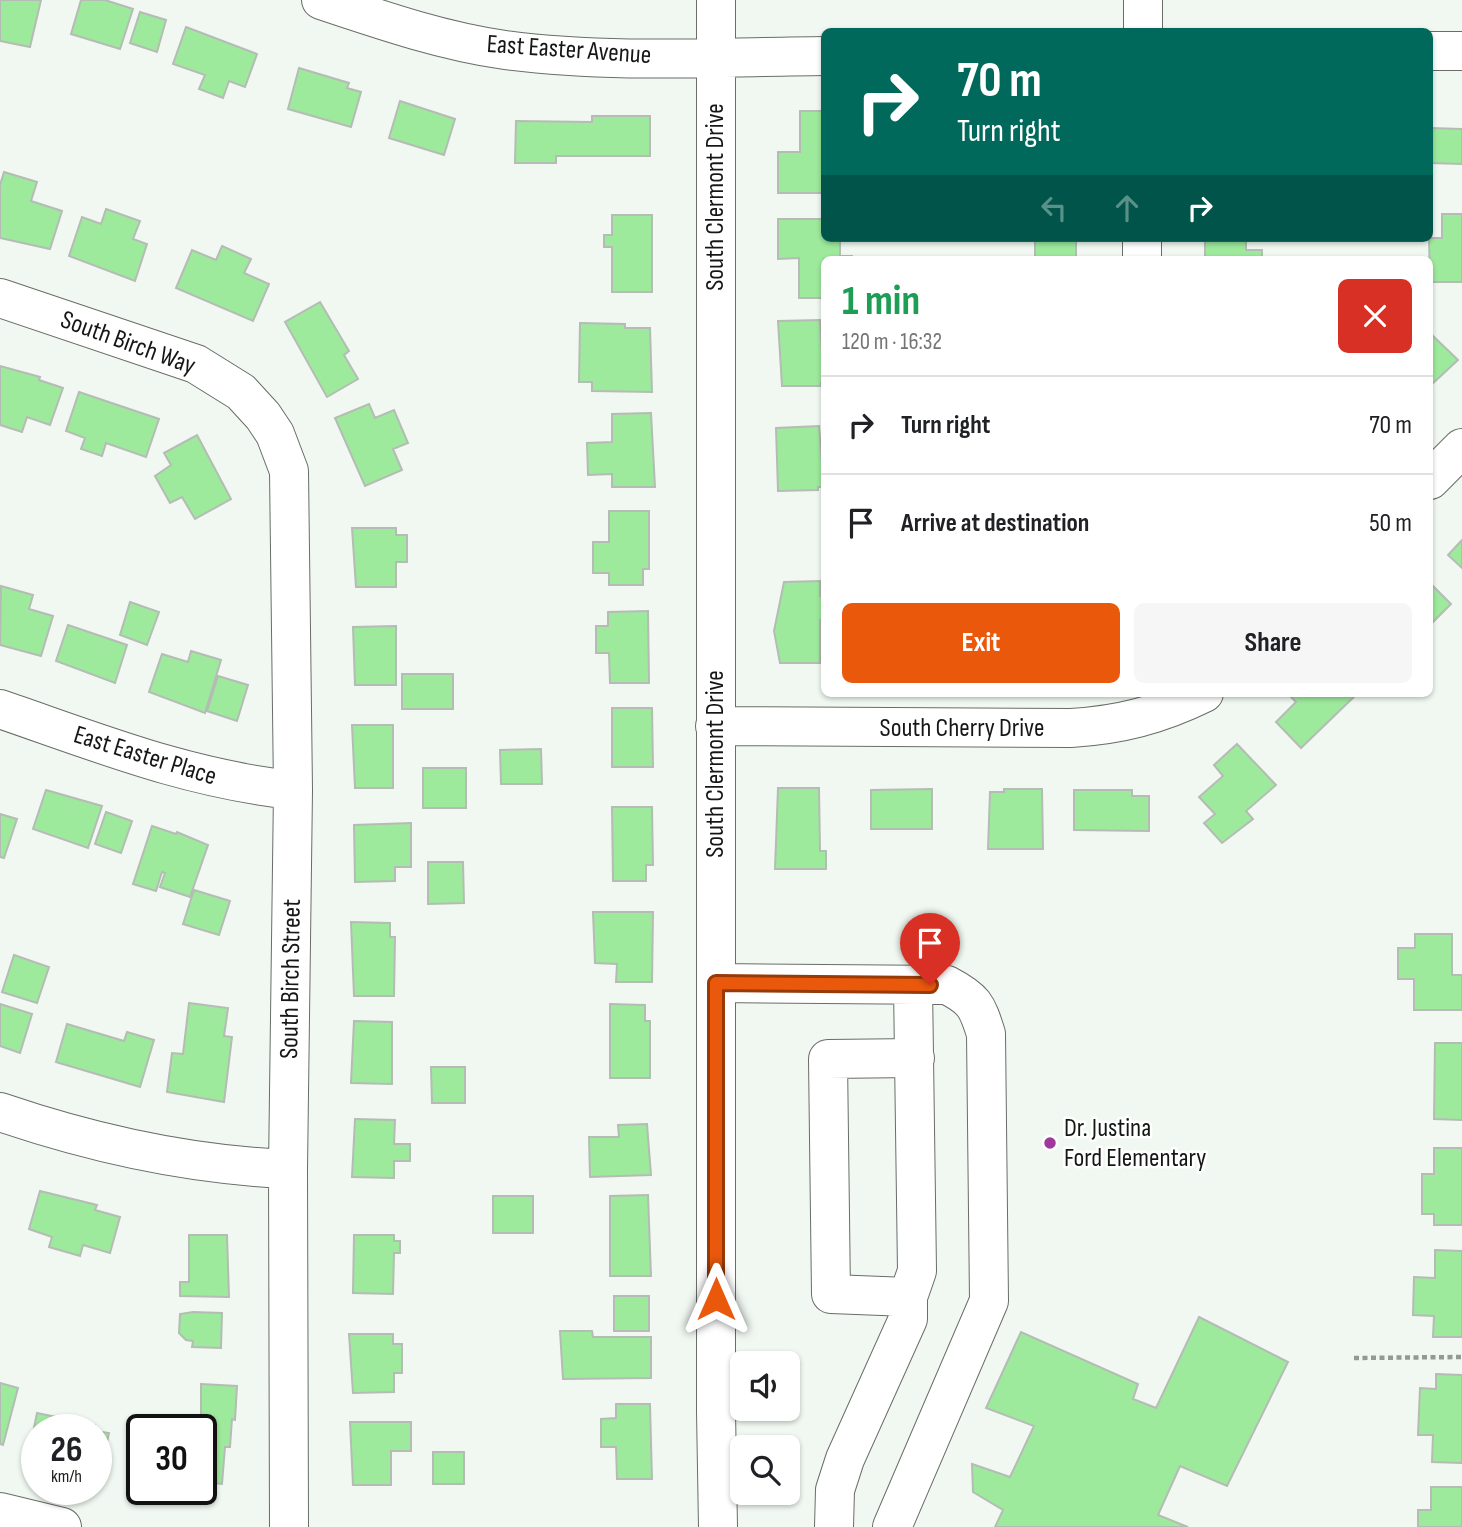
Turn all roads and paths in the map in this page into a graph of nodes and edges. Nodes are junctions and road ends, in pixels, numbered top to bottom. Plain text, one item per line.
1 (321, 0) edge
2 (716, 0) edge
3 (1143, 0) edge
4 (1143, 28) edge
5 (1433, 51) edge
6 (1462, 51) edge
7 (821, 56) edge
8 (715, 57) junction
9 (0, 298) edge
10 (275, 434) joint
11 (1462, 448) edge
12 (1433, 477) edge
13 (1195, 697) edge
14 (0, 709) edge
15 (715, 726) junction
16 (293, 790) junction
17 (716, 983) junction
18 (913, 985) junction
19 (915, 1058) junction
20 (0, 1112) edge
21 (288, 1169) junction
22 (908, 1297) junction
23 (1462, 1357) edge
24 (1354, 1358) dead end
25 (0, 1512) edge
26 (62, 1527) edge
27 (289, 1527) edge
28 (718, 1527) edge
29 (834, 1527) edge
30 (892, 1527) edge

1 - 8 street, East Easter Avenue
2 - 8 street, South Clermont Drive
3 - 4 street
5 - 6 street
7 - 8 street, East Easter Avenue
8 - 15 street, South Clermont Drive
9 - 10 street, South Birch Way
10 - 16 street, South Birch Street
11 - 12 street
13 - 15 street, South Cherry Drive
14 - 16 street, East Easter Place
15 - 17 street, South Clermont Drive
16 - 21 street, South Birch Street
17 - 18 street
17 - 28 street, South Clermont Drive
18 - 19 street
18 - 30 street
19 - 22 street
19 - 22 street
20 - 21 street
21 - 27 street, South Birch Street
22 - 29 street
23 - 24 path
25 - 26 street

